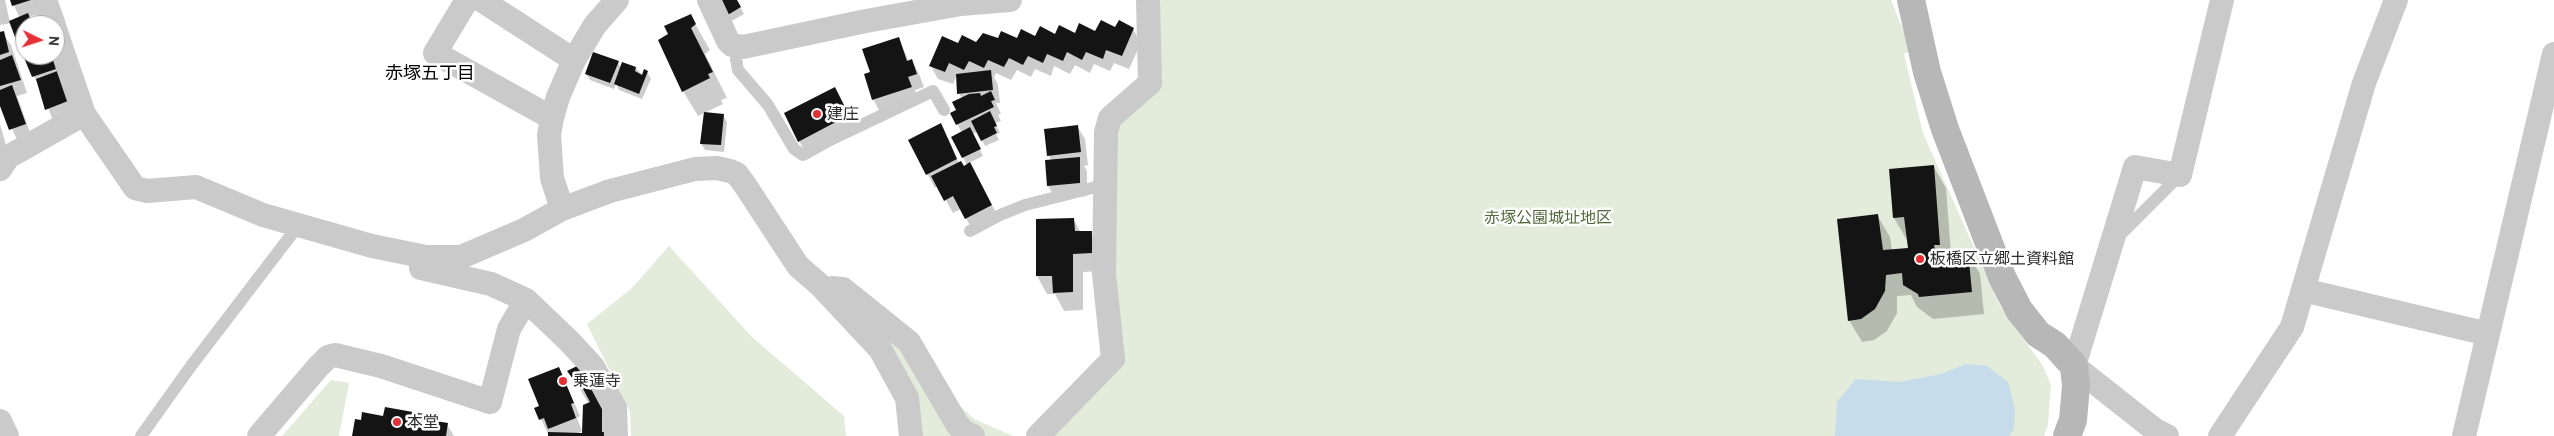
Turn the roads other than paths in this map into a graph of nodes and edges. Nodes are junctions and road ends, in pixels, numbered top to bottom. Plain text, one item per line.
1 (466, 0) edge
2 (481, 0) edge
3 (617, 0) edge
4 (709, 0) edge
5 (1010, 0) edge
6 (1148, 0) edge
7 (1911, 0) edge
8 (2222, 0) edge
9 (2396, 0) edge
10 (961, 2) edge
11 (739, 46) junction
12 (2554, 54) edge
13 (65, 58) edge
14 (574, 60) junction
15 (944, 110) dead end
16 (84, 114) junction
17 (552, 118) junction
18 (0, 169) edge
19 (2180, 175) junction
20 (1104, 185) junction
21 (562, 209) junction
22 (298, 226) junction
23 (970, 231) dead end
24 (2112, 243) junction
25 (372, 246) junction
26 (821, 286) junction
27 (2303, 290) junction
28 (526, 300) junction
29 (2488, 334) junction
30 (2074, 366) junction
31 (0, 422) edge
32 (7, 436) edge
33 (141, 436) edge
34 (259, 436) edge
35 (616, 436) edge
36 (911, 436) edge
37 (973, 436) edge
38 (1038, 436) edge
39 (2067, 436) edge
40 (2167, 436) edge
41 (2220, 436) edge
42 (2464, 436) edge

1 - 17 street
2 - 14 street
3 - 14 street
4 - 11 street
5 - 10 street
6 - 20 street
7 - 30 street
8 - 19 street
9 - 27 street
10 - 11 street
11 - 15 lane
12 - 29 street
13 - 16 street
14 - 17 street
16 - 18 street
16 - 22 street
17 - 21 street
19 - 24 lane
19 - 24 street
20 - 23 lane
20 - 38 street
21 - 25 street
21 - 26 street
22 - 25 street
22 - 33 lane
24 - 30 street
25 - 28 street
26 - 36 street
26 - 37 street
27 - 29 street
27 - 41 street
28 - 34 street
28 - 35 street
29 - 42 street
30 - 39 street
30 - 40 street
31 - 32 street

